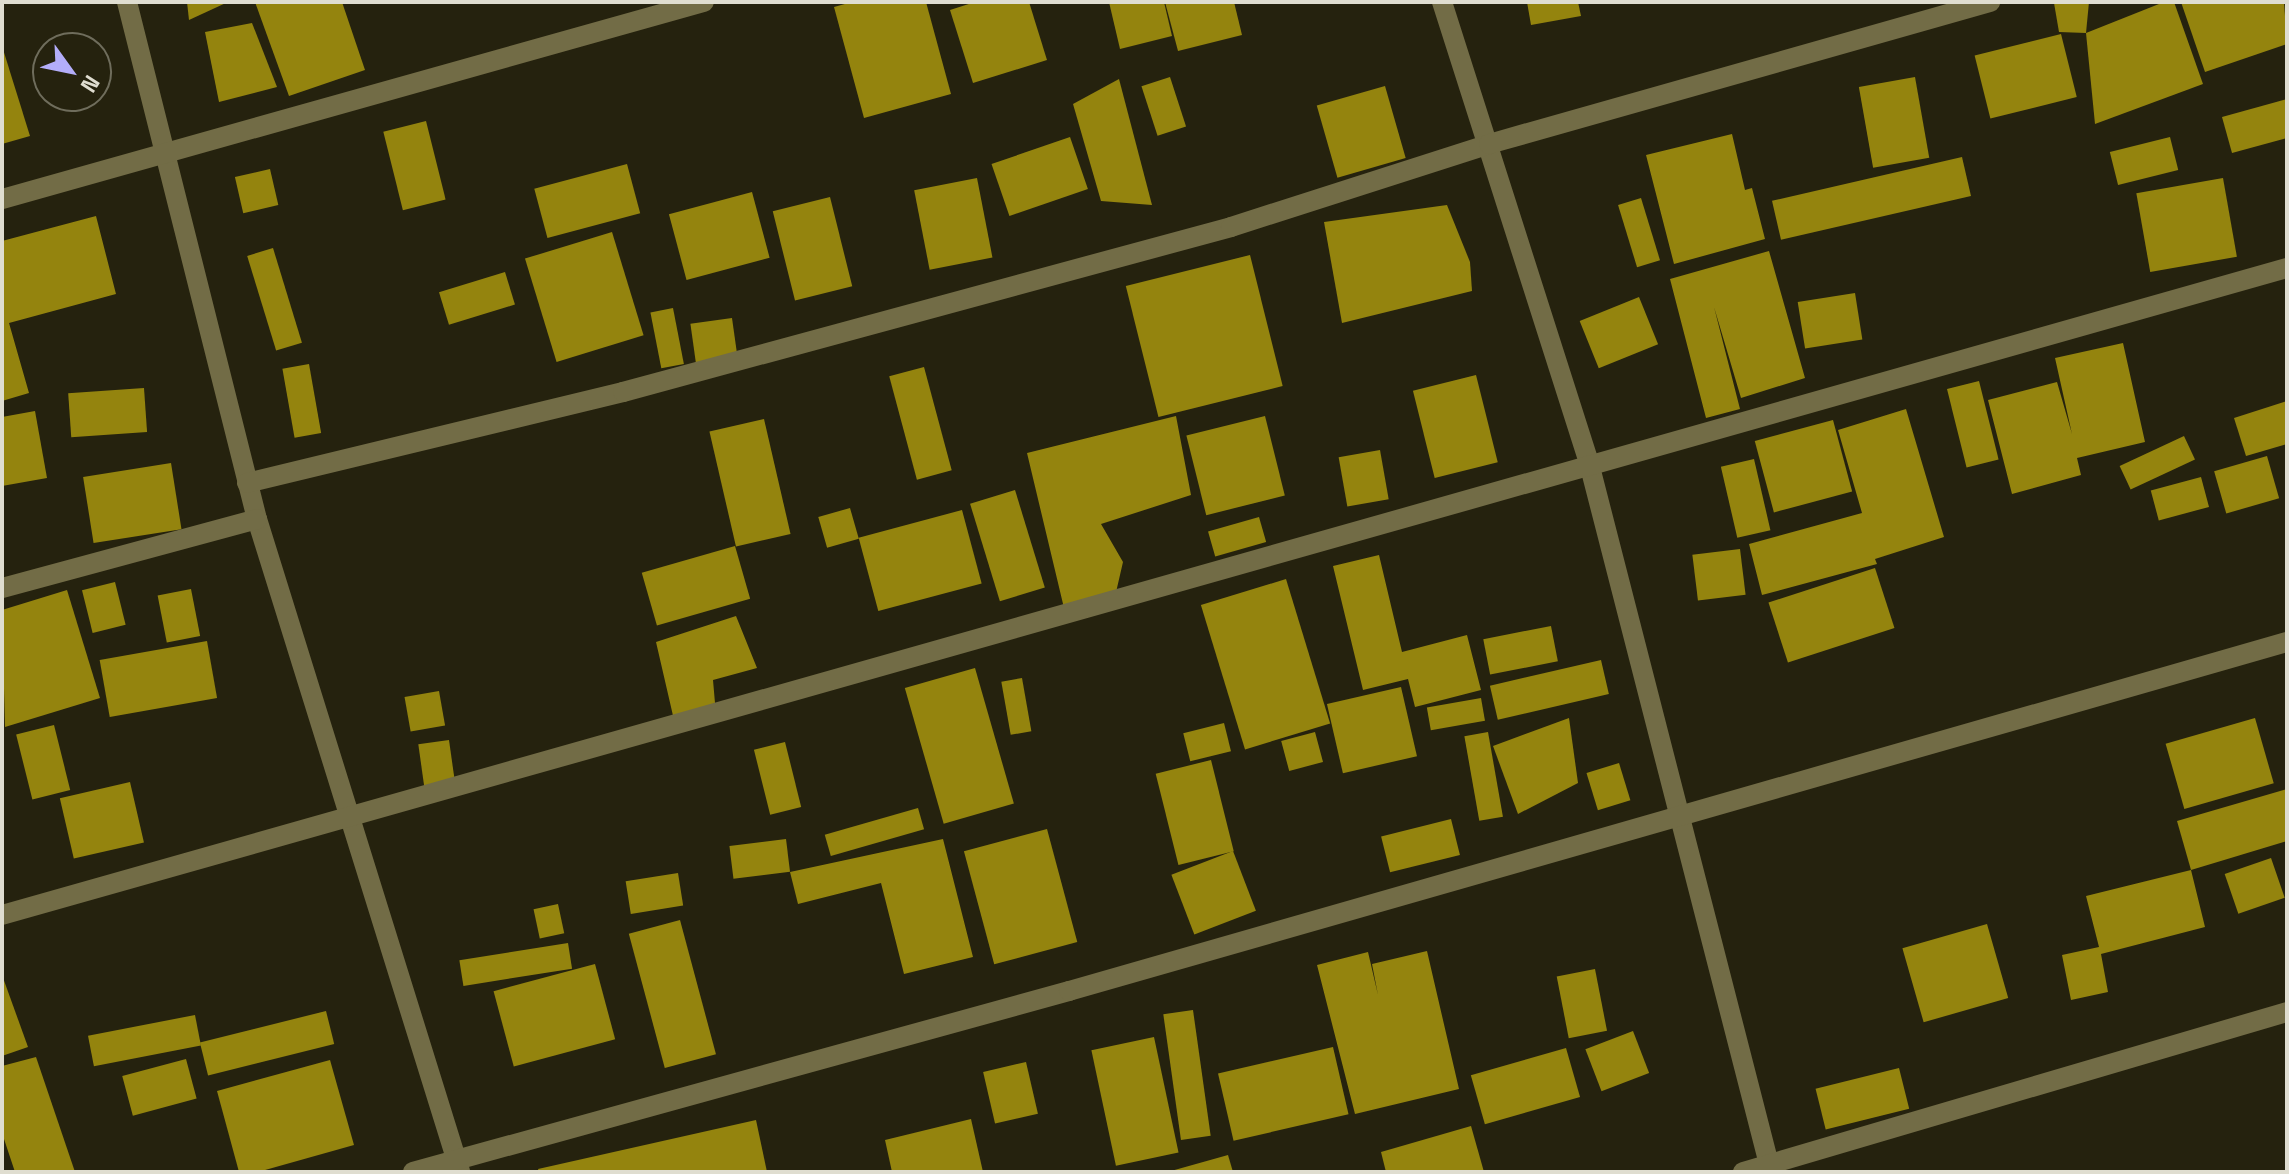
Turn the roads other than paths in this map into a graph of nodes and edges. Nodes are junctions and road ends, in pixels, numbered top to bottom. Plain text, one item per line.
1 (127, 2) edge
2 (704, 2) edge
3 (1442, 2) edge
4 (1990, 2) edge
5 (1489, 144) junction
6 (166, 152) junction
7 (2, 199) edge
8 (2287, 268) edge
9 (1590, 467) junction
10 (247, 483) junction
11 (257, 519) junction
12 (2, 588) edge
13 (2287, 642) edge
14 (352, 819) junction
15 (1678, 819) junction
16 (2, 915) edge
17 (2287, 1012) edge
18 (459, 1166) edge
19 (1770, 1168) edge
20 (413, 1172) edge
21 (1743, 1172) edge

1 - 6 street
2 - 6 street
3 - 5 street
4 - 5 street
5 - 9 street
5 - 10 street
6 - 7 street
6 - 10 street
8 - 9 street
9 - 14 street
9 - 15 street
10 - 11 street
11 - 12 street
11 - 14 street
13 - 15 street
14 - 16 street
14 - 18 street
15 - 18 street
15 - 19 street
17 - 19 street
18 - 20 street
19 - 21 street

